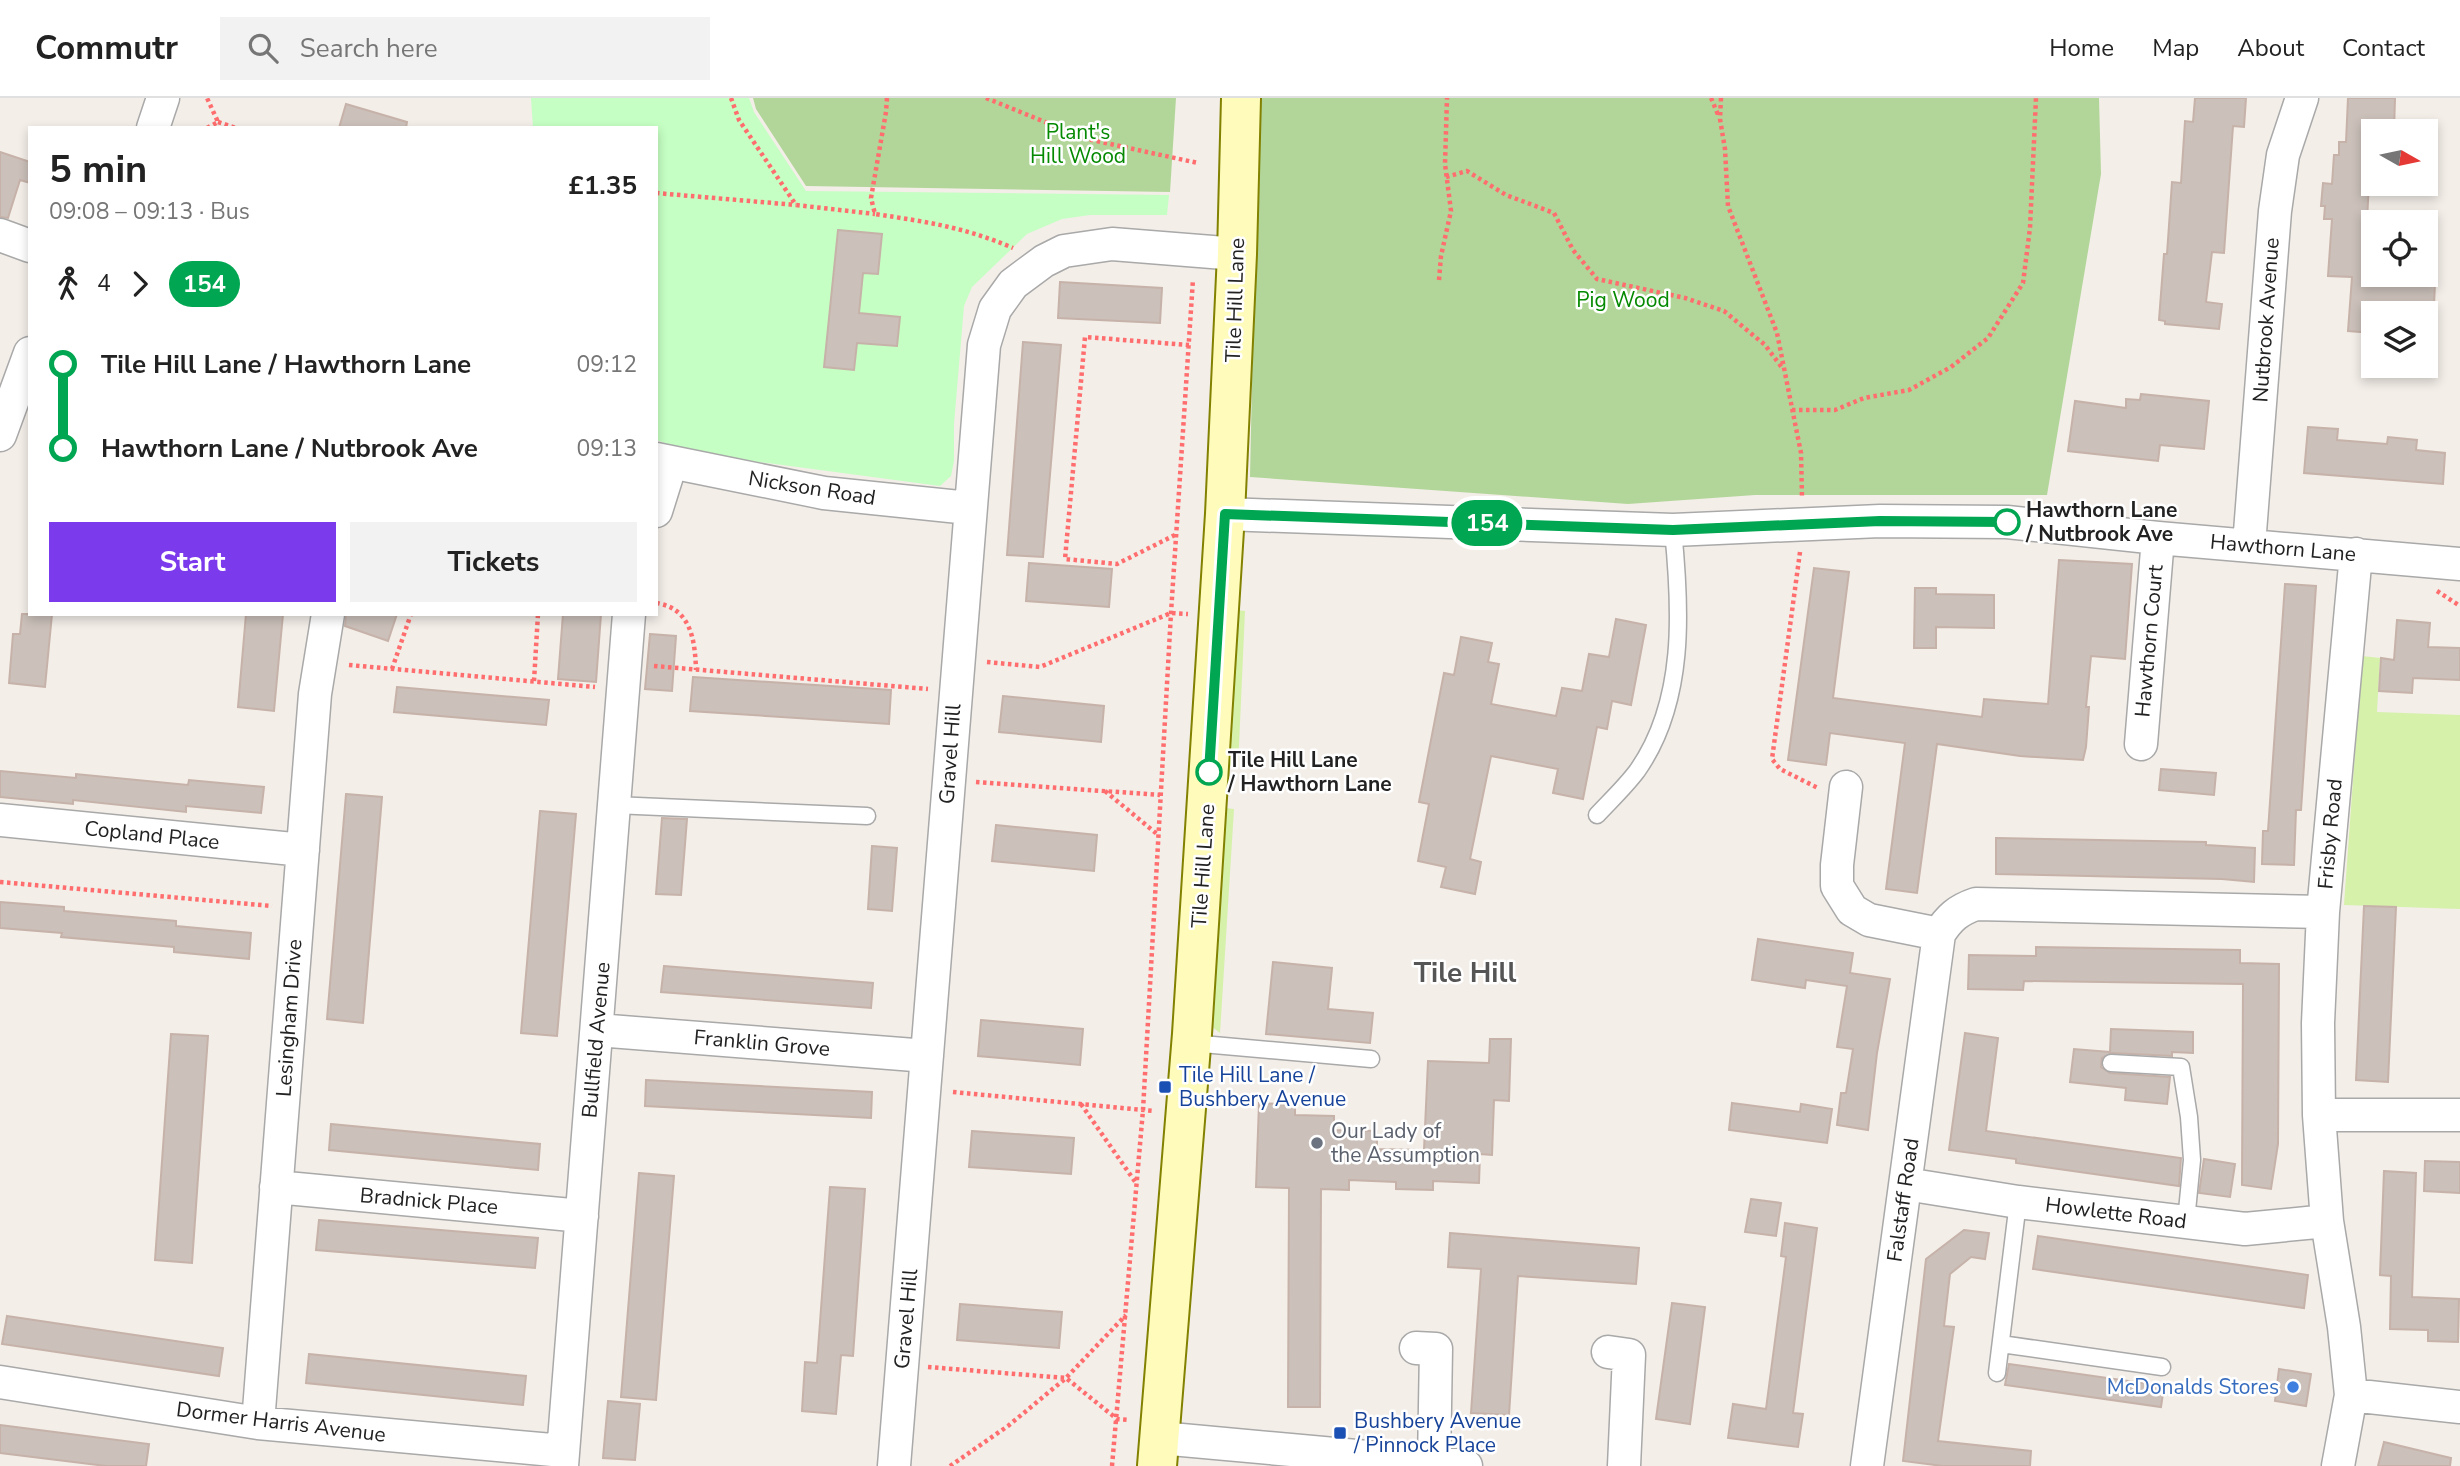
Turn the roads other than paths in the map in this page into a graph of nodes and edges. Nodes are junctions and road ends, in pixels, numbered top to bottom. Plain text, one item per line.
1 (163, 98) edge
2 (1241, 98) edge
3 (2302, 98) edge
4 (154, 126) edge
5 (0, 236) edge
6 (28, 245) edge
7 (1237, 254) junction
8 (28, 358) edge
9 (0, 435) edge
10 (664, 461) edge
11 (658, 498) edge
12 (969, 508) junction
13 (1225, 514) junction
14 (1673, 530) junction
15 (2158, 538) junction
16 (2249, 545) junction
17 (2356, 554) junction
18 (2460, 564) edge
19 (328, 616) edge
20 (629, 616) edge
21 (2141, 744) dead end
22 (1845, 800) road end
23 (614, 805) junction
24 (1597, 815) dead end
25 (867, 817) dead end
26 (0, 820) edge
27 (303, 850) junction
28 (2323, 912) junction
29 (1939, 934) junction
30 (597, 1030) junction
31 (1191, 1043) junction
32 (927, 1056) junction
33 (1371, 1059) dead end
34 (2111, 1063) dead end
35 (2319, 1115) junction
36 (2460, 1115) edge
37 (1906, 1184) junction
38 (276, 1187) junction
39 (2018, 1202) junction
40 (582, 1216) junction
41 (2186, 1221) junction
42 (2327, 1222) junction
43 (2001, 1344) junction
44 (1416, 1348) dead end
45 (1608, 1352) dead end
46 (2162, 1367) dead end
47 (1997, 1373) dead end
48 (0, 1382) edge
49 (2351, 1395) junction
50 (2460, 1406) edge
51 (258, 1423) junction
52 (1158, 1452) edge
53 (562, 1459) edge
54 (1434, 1463) junction
55 (894, 1466) edge
56 (1466, 1466) edge
57 (1624, 1466) edge
58 (1867, 1466) edge
59 (2338, 1466) edge

1 - 4 street
2 - 7 main road, Tile Hill Lane
3 - 16 street, Nutbrook Avenue
5 - 6 street
7 - 12 street, Gravel Hill
7 - 13 main road, Tile Hill Lane
8 - 9 street
10 - 11 street
10 - 12 street, Nickson Road
12 - 32 street, Gravel Hill
13 - 14 street, Hawthorn Lane
13 - 31 main road, Tile Hill Lane
14 - 15 street, Hawthorn Lane
14 - 24 lane
15 - 16 street, Hawthorn Lane
15 - 21 street, Hawthorn Court
16 - 17 street, Hawthorn Lane
17 - 18 street, Hawthorn Lane
17 - 28 street, Frisby Road
19 - 27 street, Lesingham Drive
20 - 23 street, Bullfield Avenue
22 - 29 street
23 - 25 lane
23 - 30 street, Bullfield Avenue
26 - 27 street, Copland Place
27 - 38 street, Lesingham Drive
28 - 29 street
28 - 35 street, Frisby Road
29 - 37 street, Falstaff Road
30 - 32 street, Franklin Grove
30 - 40 street, Bullfield Avenue
31 - 33 lane
31 - 52 main road, Tile Hill Lane
32 - 55 street, Gravel Hill
34 - 41 lane
35 - 36 street
35 - 42 street, Frisby Road
37 - 39 street, Howlette Road
37 - 58 street, Falstaff Road
38 - 40 street, Bradnick Place
38 - 51 street, Lesingham Drive
39 - 41 street, Howlette Road
39 - 43 lane
40 - 53 street, Bullfield Avenue
41 - 42 street, Howlette Road
42 - 49 street, Frisby Road
43 - 46 lane
43 - 47 lane
44 - 54 street
45 - 57 street
48 - 51 street, Dormer Harris Avenue
49 - 50 street
49 - 59 street, Frisby Road
51 - 53 street, Dormer Harris Avenue
52 - 54 street
54 - 56 street

